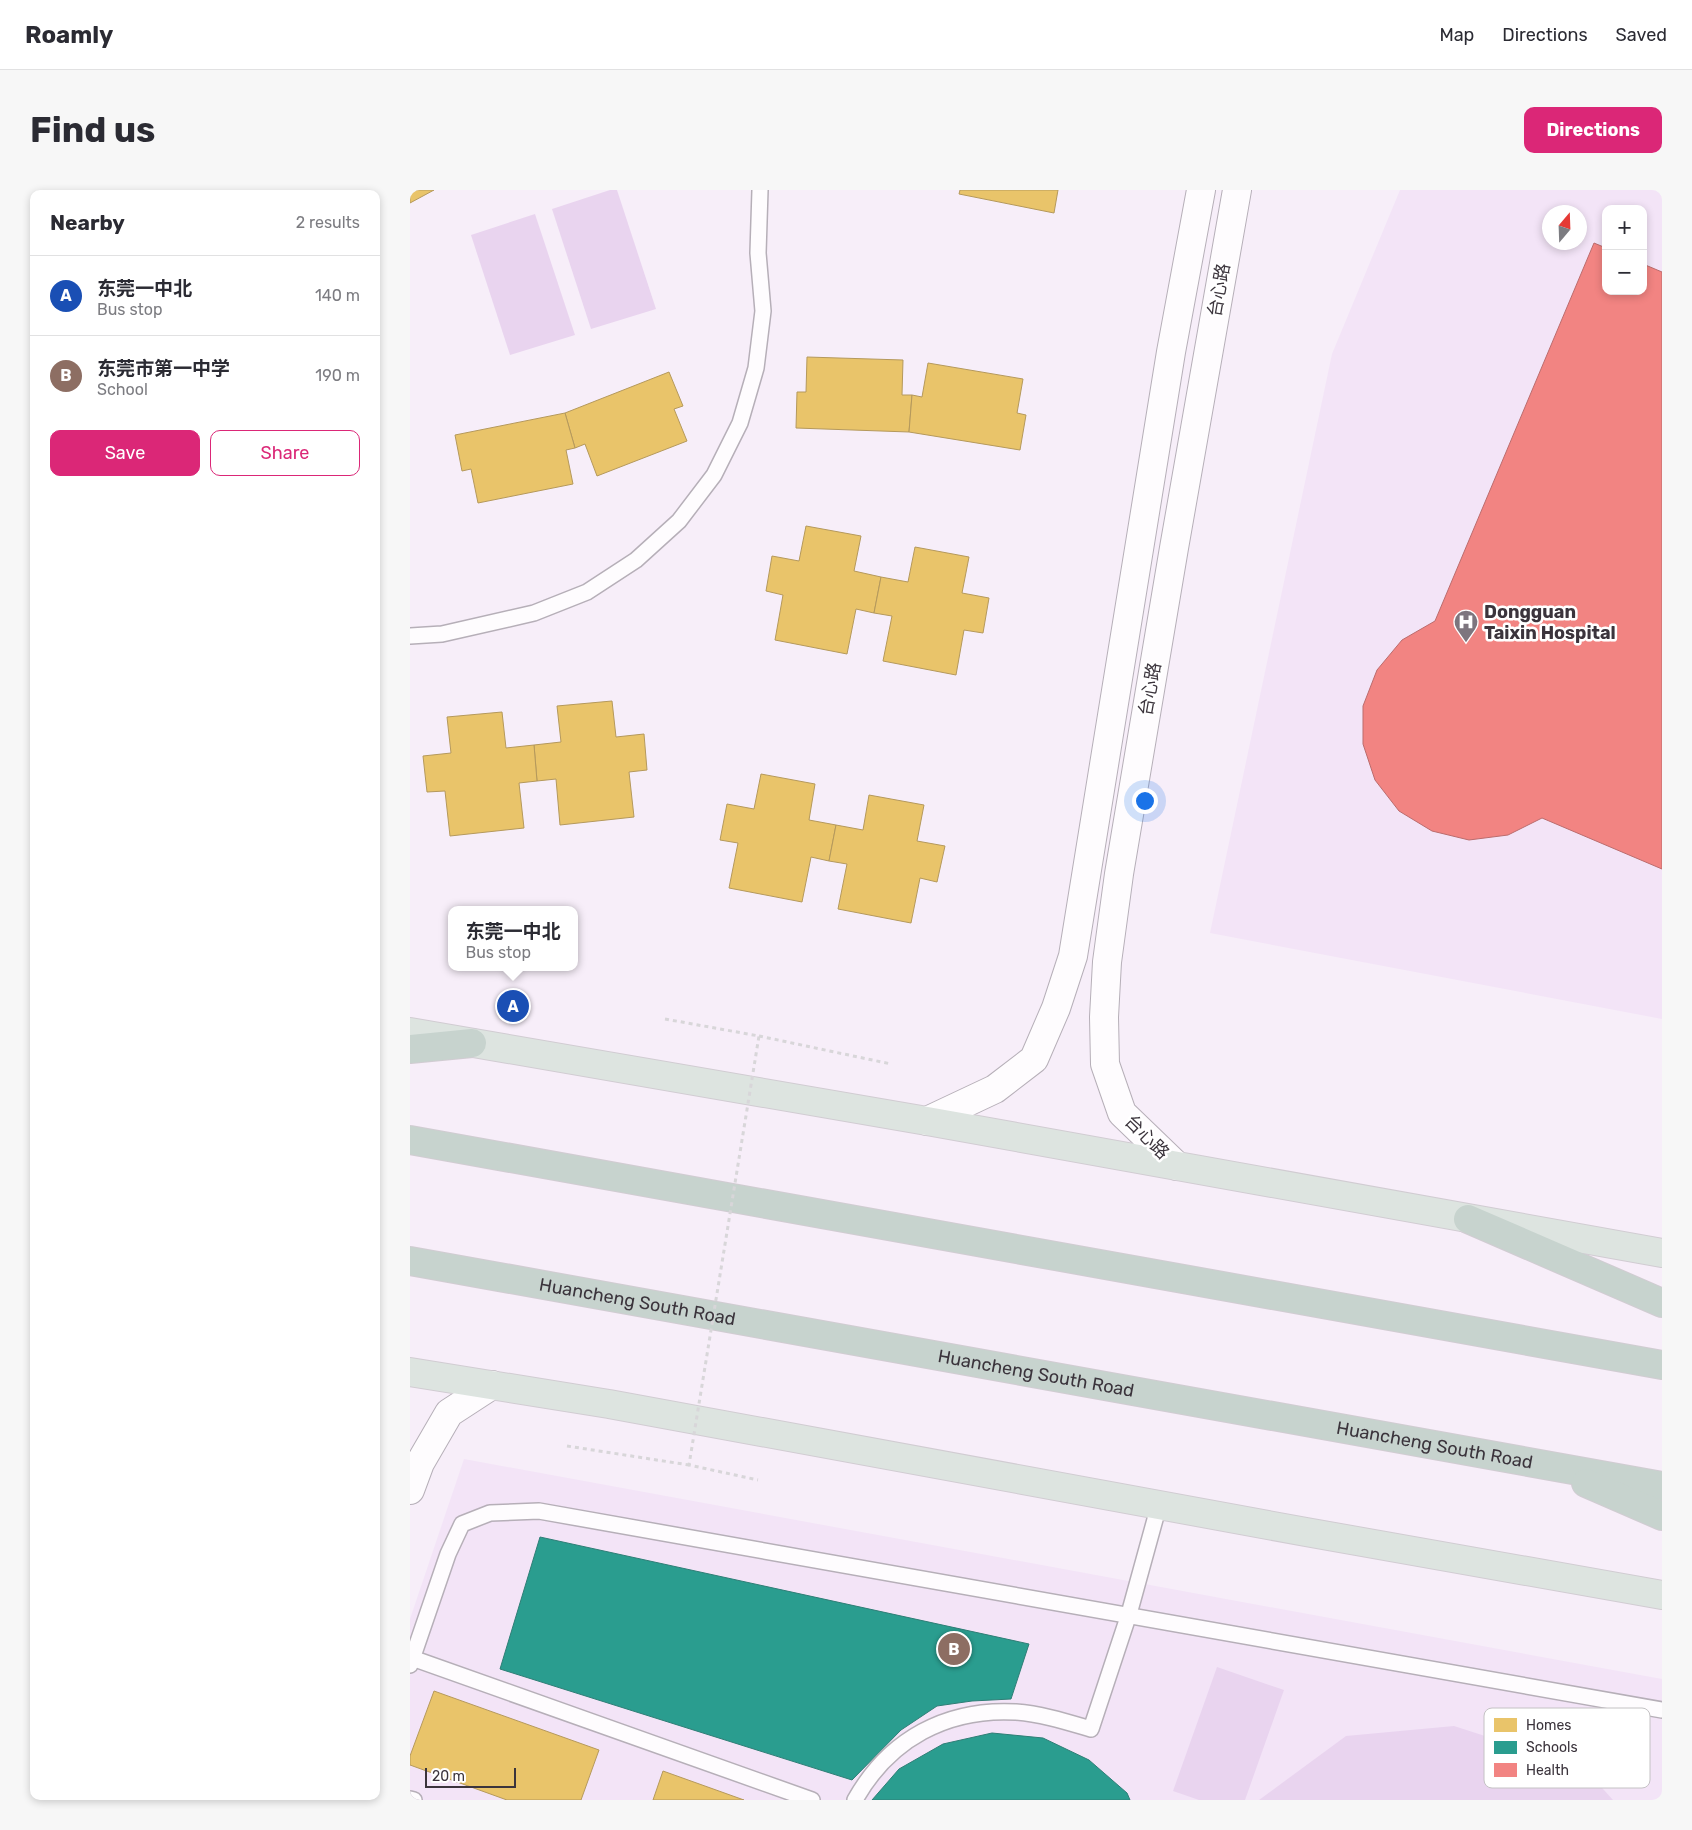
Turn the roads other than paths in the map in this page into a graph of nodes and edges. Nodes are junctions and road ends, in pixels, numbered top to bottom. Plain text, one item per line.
1 (760, 190) edge
2 (1201, 190) edge
3 (1237, 190) edge
4 (410, 636) edge
5 (410, 1032) edge
6 (472, 1043) junction
7 (410, 1050) edge
8 (927, 1121) junction
9 (410, 1140) edge
10 (1177, 1166) junction
11 (1468, 1219) junction
12 (1662, 1253) edge
13 (410, 1261) edge
14 (1662, 1303) edge
15 (1662, 1365) edge
16 (410, 1372) edge
17 (492, 1386) junction
18 (1546, 1465) junction
19 (1662, 1486) edge
20 (410, 1490) edge
21 (1159, 1505) junction
22 (1662, 1516) edge
23 (1662, 1595) edge
24 (1129, 1614) junction
25 (411, 1662) edge
26 (1662, 1710) edge
27 (410, 1799) edge
28 (414, 1800) edge
29 (812, 1800) edge
30 (855, 1800) edge

1 - 4 lane
2 - 8 main road, 台心路
3 - 10 main road, 台心路
5 - 6 main road
6 - 7 highway
6 - 8 main road
8 - 10 main road
9 - 15 highway
10 - 11 main road
11 - 12 main road
11 - 14 highway
13 - 18 highway, Huancheng South Road
16 - 17 main road
17 - 20 main road
17 - 21 main road
18 - 19 highway, Huancheng South Road
18 - 22 highway
21 - 23 main road
21 - 24 lane
24 - 25 lane
24 - 26 lane
24 - 30 lane
25 - 29 lane
27 - 28 lane

